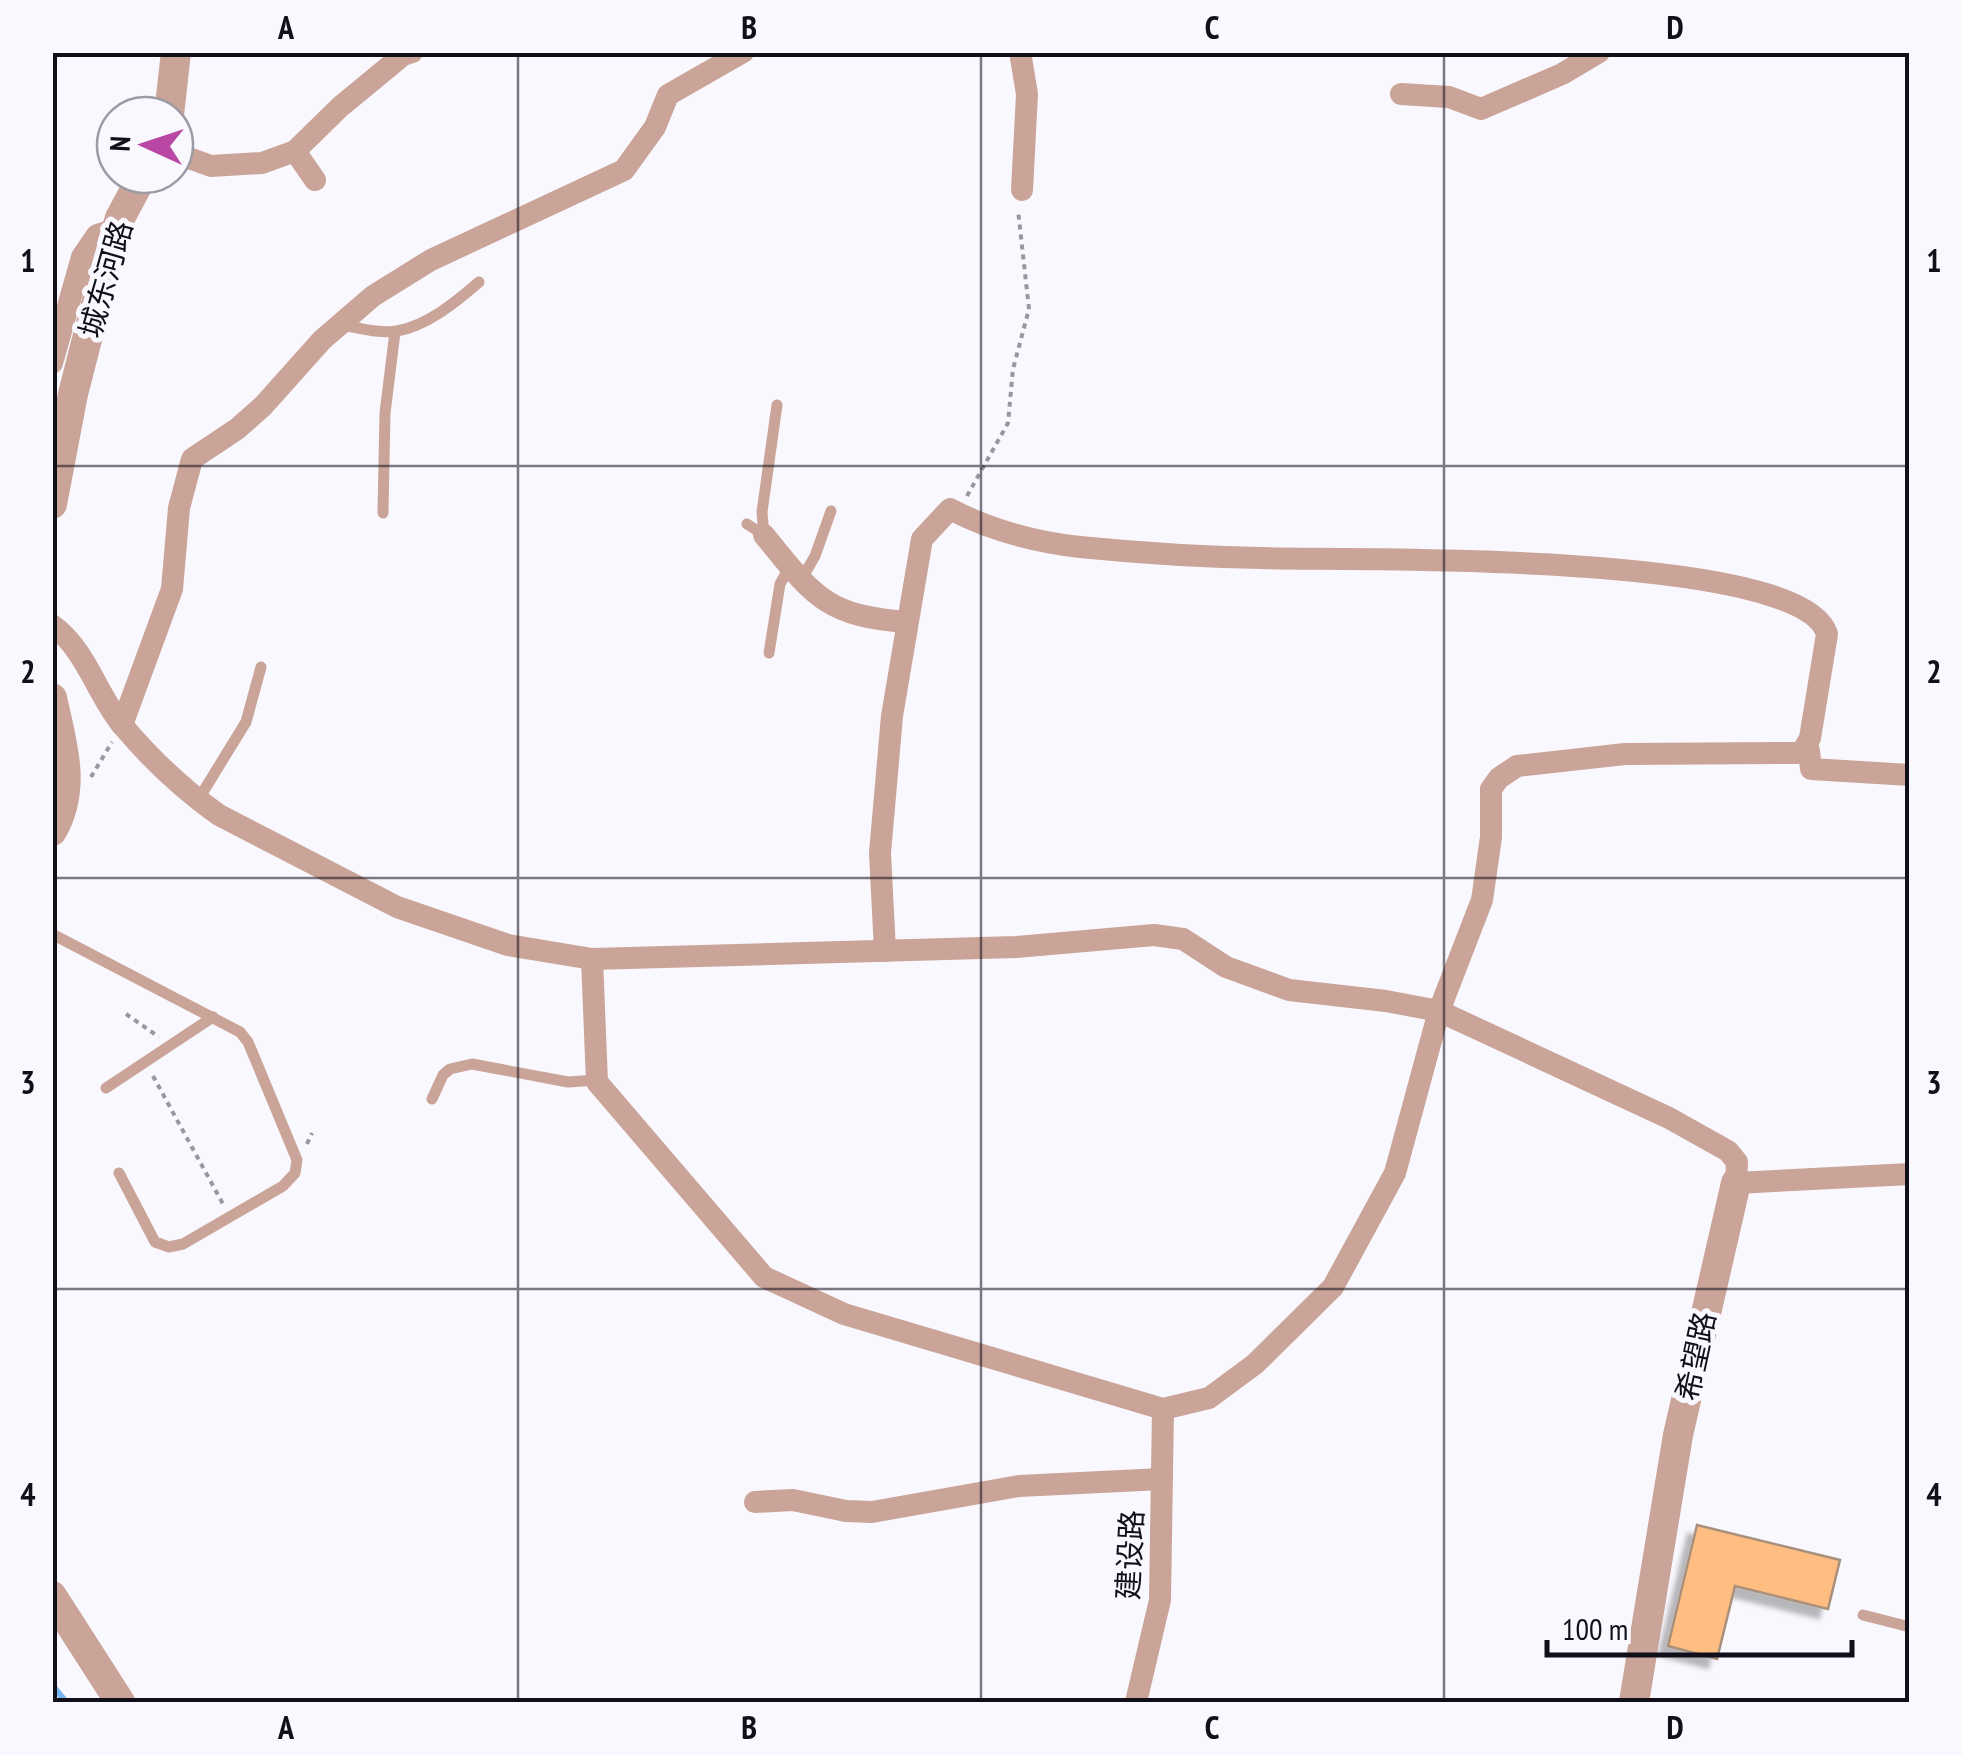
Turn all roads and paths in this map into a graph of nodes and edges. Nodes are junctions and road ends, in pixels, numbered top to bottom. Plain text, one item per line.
1 (176, 52) edge
2 (743, 52) edge
3 (1020, 52) edge
4 (1599, 52) edge
5 (398, 56) edge
6 (1401, 94) dead end
7 (171, 95) edge
8 (295, 151) junction
9 (195, 160) edge
10 (315, 180) dead end
11 (1022, 190) joint
12 (133, 195) edge
13 (116, 230) junction
14 (478, 282) dead end
15 (342, 325) junction
16 (395, 332) junction
17 (52, 362) edge
18 (777, 406) dead end
19 (52, 504) edge
20 (950, 509) junction
21 (830, 511) dead end
22 (383, 513) dead end
23 (756, 529) joint
24 (795, 573) junction
25 (907, 622) junction
26 (52, 625) edge
27 (769, 654) dead end
28 (261, 667) dead end
29 (52, 698) edge
30 (122, 725) junction
31 (1804, 749) junction
32 (1910, 775) edge
33 (87, 784) dead end
34 (198, 800) junction
35 (52, 831) edge
36 (52, 934) edge
37 (884, 951) junction
38 (592, 959) junction
39 (1440, 1011) junction
40 (126, 1014) dead end
41 (213, 1017) junction
42 (172, 1045) junction
43 (146, 1062) junction
44 (598, 1080) junction
45 (106, 1088) dead end
46 (432, 1099) dead end
47 (119, 1173) dead end
48 (1910, 1174) edge
49 (1736, 1183) junction
50 (230, 1217) junction
51 (1163, 1409) junction
52 (1162, 1479) junction
53 (755, 1502) dead end
54 (52, 1596) edge
55 (1864, 1615) dead end
56 (1910, 1627) edge
57 (120, 1702) edge
58 (1136, 1702) edge
59 (1634, 1702) edge

1 - 7 street
2 - 15 street
3 - 11 street
4 - 6 street
5 - 8 street
8 - 9 street
8 - 10 street
11 - 20 path
12 - 13 street, 城东河路
13 - 17 street
13 - 19 street, 城东河路
14 - 16 lane
15 - 16 lane
15 - 30 street
16 - 22 lane
18 - 23 lane
20 - 25 street
20 - 31 street
21 - 24 lane
23 - 24 street
24 - 25 street
24 - 27 lane
25 - 37 street
26 - 30 street
28 - 34 lane
29 - 35 street
30 - 33 path
30 - 34 street
31 - 32 street
31 - 39 street
34 - 38 street
36 - 41 lane
37 - 38 street
37 - 39 street
38 - 44 street
39 - 49 street
39 - 51 street
40 - 42 path
41 - 42 lane
41 - 50 lane
42 - 43 lane
43 - 45 lane
43 - 50 path
44 - 46 lane
44 - 51 street
47 - 50 lane
48 - 49 street
49 - 59 street, 希望路
51 - 52 street, 建设路
52 - 53 street
52 - 58 street, 建设路
54 - 57 street
55 - 56 lane

